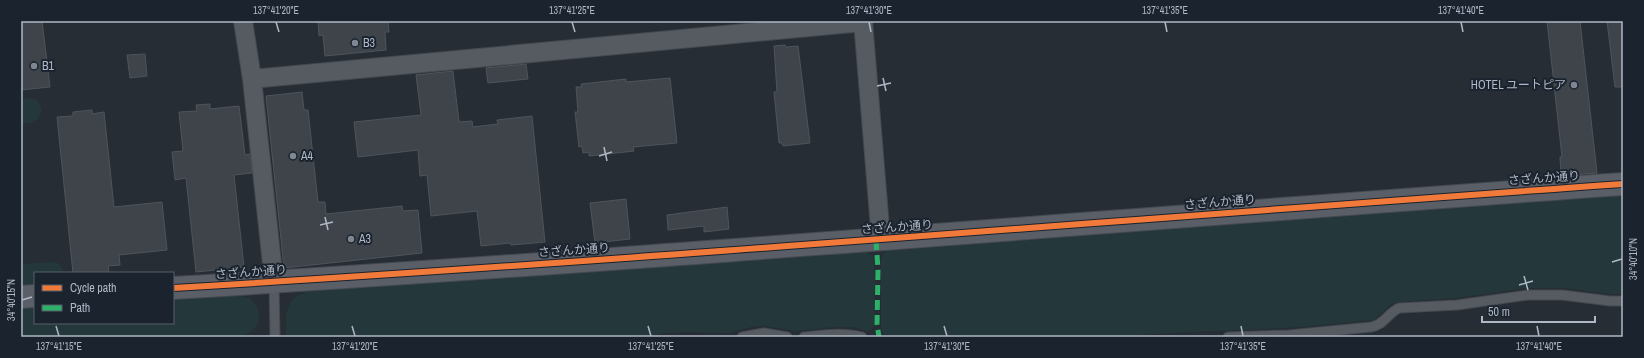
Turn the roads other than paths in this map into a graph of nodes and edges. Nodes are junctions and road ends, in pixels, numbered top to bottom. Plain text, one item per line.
1 (243, 21) edge
2 (863, 21) edge
3 (252, 79) junction
4 (1623, 184) edge
5 (881, 240) junction
6 (274, 282) junction
7 (174, 288) edge
8 (34, 296) edge
9 (21, 297) edge
10 (1623, 301) edge
11 (275, 337) edge
12 (742, 337) edge
13 (787, 337) edge
14 (804, 337) edge
15 (862, 337) edge
16 (1228, 337) edge

1 - 3 street
2 - 3 street
2 - 5 street
3 - 6 street
4 - 5 street, さざんか通り
5 - 6 street, さざんか通り
6 - 7 street, さざんか通り
6 - 11 lane
8 - 9 street
10 - 16 lane
12 - 13 lane
14 - 15 lane

